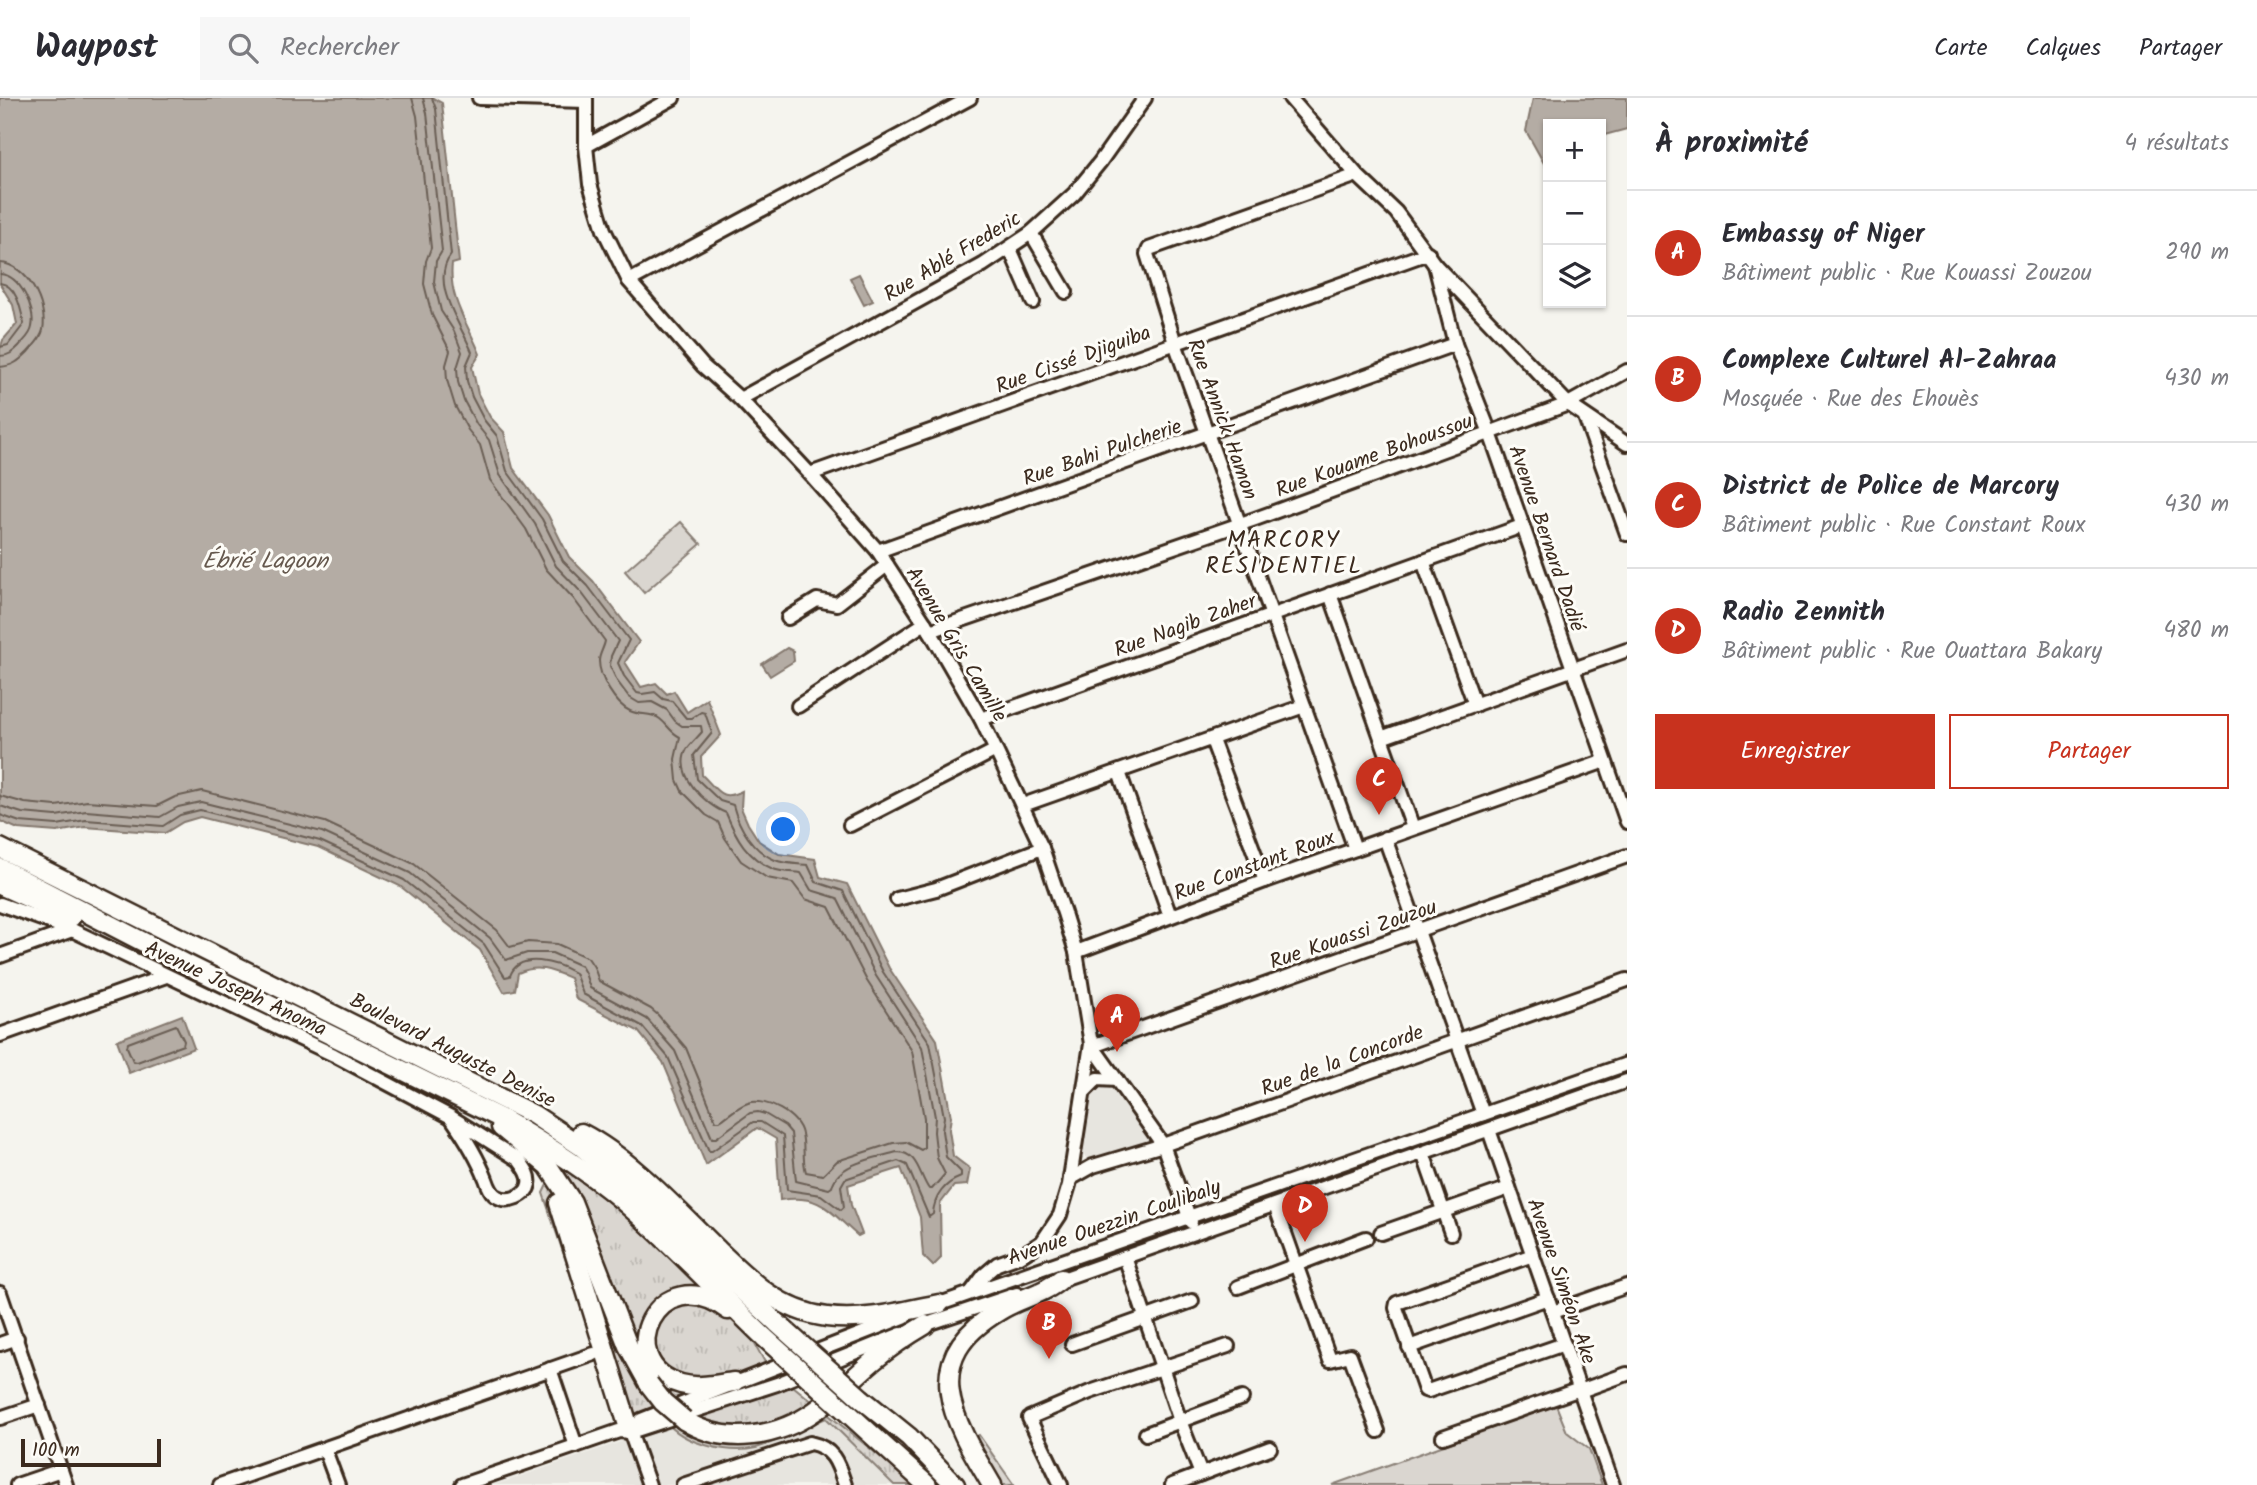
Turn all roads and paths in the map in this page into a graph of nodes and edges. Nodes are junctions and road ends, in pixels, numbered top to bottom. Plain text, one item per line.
1 (479, 98) edge
2 (673, 98) edge
3 (970, 98) edge
4 (1144, 98) edge
5 (1290, 98) edge
6 (586, 100) edge
7 (586, 146) junction
8 (1357, 175) junction
9 (1031, 233) junction
10 (1010, 249) junction
11 (1432, 259) junction
12 (629, 281) junction
13 (1066, 292) dead end
14 (1033, 302) dead end
15 (1175, 343) junction
16 (1455, 344) junction
17 (1627, 371) edge
18 (740, 399) junction
19 (1567, 404) junction
20 (1585, 417) junction
21 (1490, 433) junction
22 (1208, 435) junction
23 (1627, 444) edge
24 (810, 474) junction
25 (1240, 524) junction
26 (1522, 526) junction
27 (1627, 534) edge
28 (878, 551) junction
29 (1423, 561) junction
30 (887, 565) junction
31 (1330, 594) junction
32 (1272, 614) junction
33 (788, 618) dead end
34 (928, 627) junction
35 (1627, 650) edge
36 (1573, 670) junction
37 (1475, 705) junction
38 (798, 706) dead end
39 (1304, 706) junction
40 (981, 719) junction
41 (1381, 738) junction
42 (1212, 740) junction
43 (996, 750) junction
44 (1605, 761) junction
45 (1119, 772) junction
46 (1023, 805) junction
47 (1627, 822) edge
48 (850, 825) dead end
49 (1413, 828) junction
50 (1385, 838) junction
51 (0, 848) edge
52 (1042, 848) junction
53 (1355, 849) junction
54 (1627, 856) edge
55 (0, 868) edge
56 (1265, 881) junction
57 (0, 885) edge
58 (897, 899) dead end
59 (0, 904) edge
60 (1170, 916) junction
61 (72, 930) junction
62 (1418, 932) junction
63 (1076, 952) junction
64 (0, 956) edge
65 (190, 966) junction
66 (166, 976) junction
67 (1627, 980) edge
68 (0, 1035) edge
69 (1457, 1040) junction
70 (1091, 1044) junction
71 (1627, 1064) edge
72 (1117, 1080) junction
73 (1627, 1081) edge
74 (1084, 1092) junction
75 (508, 1101) junction
76 (477, 1107) junction
77 (1483, 1114) junction
78 (451, 1117) junction
79 (1489, 1130) junction
80 (521, 1145) junction
81 (1163, 1145) junction
82 (1075, 1149) junction
83 (1423, 1153) junction
84 (1093, 1167) junction
85 (1070, 1179) junction
86 (1509, 1188) junction
87 (1275, 1205) junction
88 (1443, 1211) junction
89 (1189, 1216) junction
90 (1195, 1232) junction
91 (1381, 1233) dead end
92 (1451, 1233) dead end
93 (1366, 1238) dead end
94 (1533, 1255) junction
95 (1125, 1257) junction
96 (1296, 1263) junction
97 (1061, 1279) junction
98 (1627, 1286) edge
99 (1238, 1287) dead end
100 (972, 1291) junction
101 (0, 1293) edge
102 (1548, 1298) junction
103 (1192, 1301) dead end
104 (939, 1304) junction
105 (1553, 1312) junction
106 (1146, 1318) junction
107 (925, 1325) junction
108 (17, 1338) junction
109 (765, 1338) junction
110 (0, 1344) edge
111 (1072, 1344) dead end
112 (1564, 1344) junction
113 (1228, 1346) dead end
114 (1409, 1347) junction
115 (594, 1354) dead end
116 (1162, 1368) junction
117 (550, 1369) junction
118 (1627, 1374) edge
119 (734, 1382) junction
120 (1580, 1390) junction
121 (1242, 1398) dead end
122 (39, 1405) junction
123 (0, 1418) edge
124 (1180, 1420) junction
125 (626, 1429) junction
126 (1378, 1432) dead end
127 (1146, 1434) dead end
128 (1443, 1437) dead end
129 (576, 1446) junction
130 (1270, 1448) dead end
131 (325, 1450) junction
132 (61, 1470) junction
133 (1201, 1474) junction
134 (16, 1485) edge
135 (66, 1485) edge
136 (220, 1485) edge
137 (338, 1485) edge
138 (462, 1485) edge
139 (649, 1485) edge
140 (683, 1485) edge
141 (845, 1485) edge
142 (927, 1485) edge
143 (955, 1485) edge
144 (992, 1485) edge
145 (1061, 1485) edge
146 (1172, 1485) edge
147 (1613, 1485) edge

1 - 6 street
2 - 7 street
3 - 12 street
4 - 9 street, Rue Ablé Frederic
5 - 8 street
6 - 7 street, Avenue Gris Camille
7 - 12 street, Avenue Gris Camille
8 - 11 street
8 - 15 street, Rue Annick Hamon
9 - 10 street, Rue Ablé Frederic
9 - 13 street
10 - 14 street
10 - 18 street, Rue Ablé Frederic
11 - 15 street, Rue Cissé Djiguiba
11 - 16 street, Avenue Bernard Dadié
11 - 19 street
12 - 18 street, Avenue Gris Camille
15 - 22 street, Rue Annick Hamon
15 - 24 street, Rue Cissé Djiguiba
16 - 21 street, Avenue Bernard Dadié
16 - 22 street, Rue Bahi Pulcherie
17 - 19 street, Rue Kouame Bohoussou
18 - 24 street, Avenue Gris Camille
19 - 20 street
19 - 21 street, Rue Kouame Bohoussou
20 - 23 street
20 - 27 street
21 - 25 street, Rue Kouame Bohoussou
21 - 26 street, Avenue Bernard Dadié
22 - 25 street, Rue Annick Hamon
22 - 28 street, Rue Bahi Pulcherie
24 - 28 street, Avenue Gris Camille
25 - 32 street, Rue Annick Hamon
25 - 34 street, Rue Kouame Bohoussou
26 - 29 street, Rue Nagib Zaher
26 - 36 street, Avenue Bernard Dadié
28 - 30 street, Avenue Gris Camille
29 - 31 street, Rue Nagib Zaher
29 - 37 street
30 - 33 street
30 - 34 street, Avenue Gris Camille
31 - 32 street, Rue Nagib Zaher
31 - 41 street
32 - 39 street, Rue Annick Hamon
32 - 40 street, Rue Nagib Zaher
34 - 38 street, Rue Kouame Bohoussou
34 - 40 street, Avenue Gris Camille
35 - 36 street
36 - 37 street
36 - 44 street, Avenue Bernard Dadié
37 - 41 street
39 - 42 street
39 - 53 street, Rue Annick Hamon
40 - 43 street, Avenue Gris Camille
41 - 49 street
42 - 45 street
42 - 56 street
43 - 46 street, Avenue Gris Camille
43 - 48 street
44 - 47 street, Avenue Bernard Dadié
44 - 49 street, Rue Constant Roux
45 - 46 street
45 - 60 street
46 - 52 street, Avenue Gris Camille
49 - 50 street, Rue Constant Roux
50 - 53 street, Rue Constant Roux
50 - 62 street
51 - 75 highway, Boulevard Auguste Denise
52 - 58 street
52 - 63 street, Avenue Gris Camille
53 - 56 street, Rue Constant Roux
54 - 62 street, Rue Kouassi Zouzou
55 - 65 highway, Boulevard Auguste Denise
56 - 60 street, Rue Constant Roux
57 - 65 highway
59 - 61 street, Avenue Joseph Anoma
60 - 63 street, Rue Constant Roux
61 - 64 street
61 - 66 street, Avenue Joseph Anoma
62 - 69 street
62 - 70 street, Rue Kouassi Zouzou
63 - 70 street, Avenue Gris Camille
65 - 76 highway, Boulevard Auguste Denise
66 - 68 street
66 - 78 street, Avenue Joseph Anoma
67 - 69 street, Rue de la Concorde
69 - 77 street
69 - 81 street, Rue de la Concorde
70 - 72 street
70 - 74 street, Avenue Gris Camille
71 - 77 street, Avenue Ouezzin Coulibaly
72 - 74 street
72 - 81 street
73 - 79 street, Avenue Ouezzin Coulibaly
74 - 82 street, Avenue Gris Camille
75 - 104 highway
75 - 143 highway, Boulevard Auguste Denise, bridge
76 - 80 highway
76 - 109 highway, Boulevard Auguste Denise
77 - 89 street, Avenue Ouezzin Coulibaly
78 - 78 street, Avenue Joseph Anoma
79 - 83 street, Avenue Ouezzin Coulibaly
79 - 86 street, Avenue Siméon Ake
80 - 107 highway, bridge
80 - 125 highway
81 - 84 street, Rue de la Concorde
81 - 89 street
82 - 84 street
82 - 85 street, Avenue Gris Camille
83 - 87 street, Avenue Ouezzin Coulibaly
83 - 88 street
84 - 85 street, Rue de la Concorde
85 - 100 street, Avenue Gris Camille
86 - 88 street
86 - 94 street, Avenue Siméon Ake
87 - 90 street, Avenue Ouezzin Coulibaly
87 - 96 street
88 - 91 street
88 - 92 street
89 - 90 street
89 - 100 street, Avenue Ouezzin Coulibaly
90 - 95 street, Avenue Ouezzin Coulibaly
93 - 96 street
94 - 102 street, Avenue Siméon Ake
94 - 114 street
95 - 97 street, Avenue Ouezzin Coulibaly
95 - 106 street
96 - 99 street
96 - 126 street
97 - 107 street, Avenue Ouezzin Coulibaly
97 - 144 highway
98 - 105 street
100 - 104 street, Avenue Ouezzin Coulibaly
101 - 108 street
102 - 105 street, Avenue Siméon Ake
102 - 114 street
103 - 106 street
104 - 119 street, Avenue Ouezzin Coulibaly
105 - 112 street, Avenue Siméon Ake
106 - 111 street
106 - 116 street
107 - 125 street, Avenue Ouezzin Coulibaly
108 - 110 street
108 - 122 street
109 - 119 highway
109 - 142 highway, Boulevard Auguste Denise, bridge
112 - 114 street
112 - 120 street, Avenue Siméon Ake
113 - 116 street
115 - 117 street
116 - 124 street
116 - 145 street
117 - 129 street
117 - 131 street
118 - 120 street
119 - 125 street, Avenue Ouezzin Coulibaly
120 - 128 street
120 - 147 street, Avenue Siméon Ake
121 - 124 street
122 - 123 street
122 - 132 street
124 - 127 street
124 - 133 street
125 - 129 street, Avenue Ouezzin Coulibaly
125 - 139 street
129 - 138 street, Avenue Ouezzin Coulibaly
130 - 133 street
131 - 136 street
131 - 137 street
132 - 134 street
132 - 135 street
133 - 146 street
140 - 141 street

